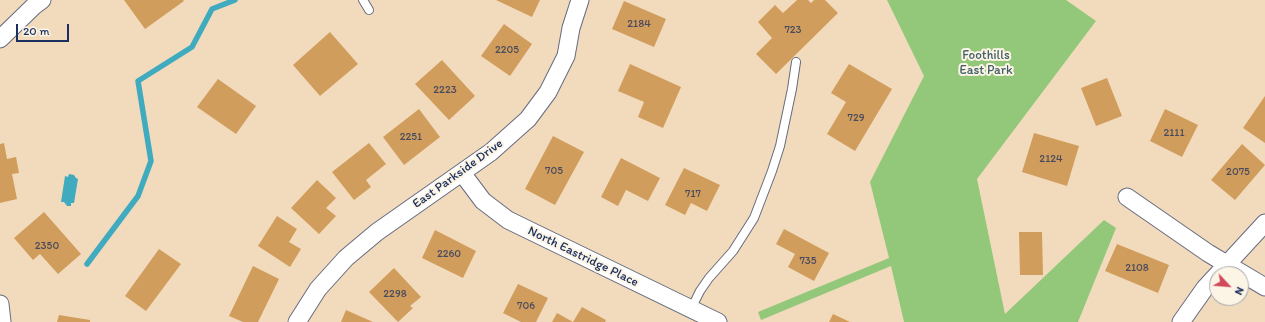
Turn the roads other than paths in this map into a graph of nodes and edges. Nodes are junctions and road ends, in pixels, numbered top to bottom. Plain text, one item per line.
1 (42, 0) edge
2 (363, 0) edge
3 (580, 0) edge
4 (369, 10) dead end
5 (0, 39) edge
6 (796, 62) dead end
7 (462, 173) junction
8 (1127, 197) dead end
9 (1265, 223) edge
10 (1217, 266) edge
11 (1226, 266) edge
12 (1249, 281) edge
13 (1209, 284) edge
14 (1265, 287) edge
15 (0, 304) edge
16 (691, 310) junction
17 (2, 322) edge
18 (297, 322) edge
19 (718, 322) edge
20 (1181, 322) edge

1 - 5 street
2 - 4 lane
3 - 7 street, East Parkside Drive
6 - 16 lane
7 - 16 street, North Eastridge Place
7 - 18 street, East Parkside Drive
8 - 10 street
9 - 11 street
12 - 14 street
13 - 20 street
15 - 17 street
16 - 19 street, North Eastridge Place

